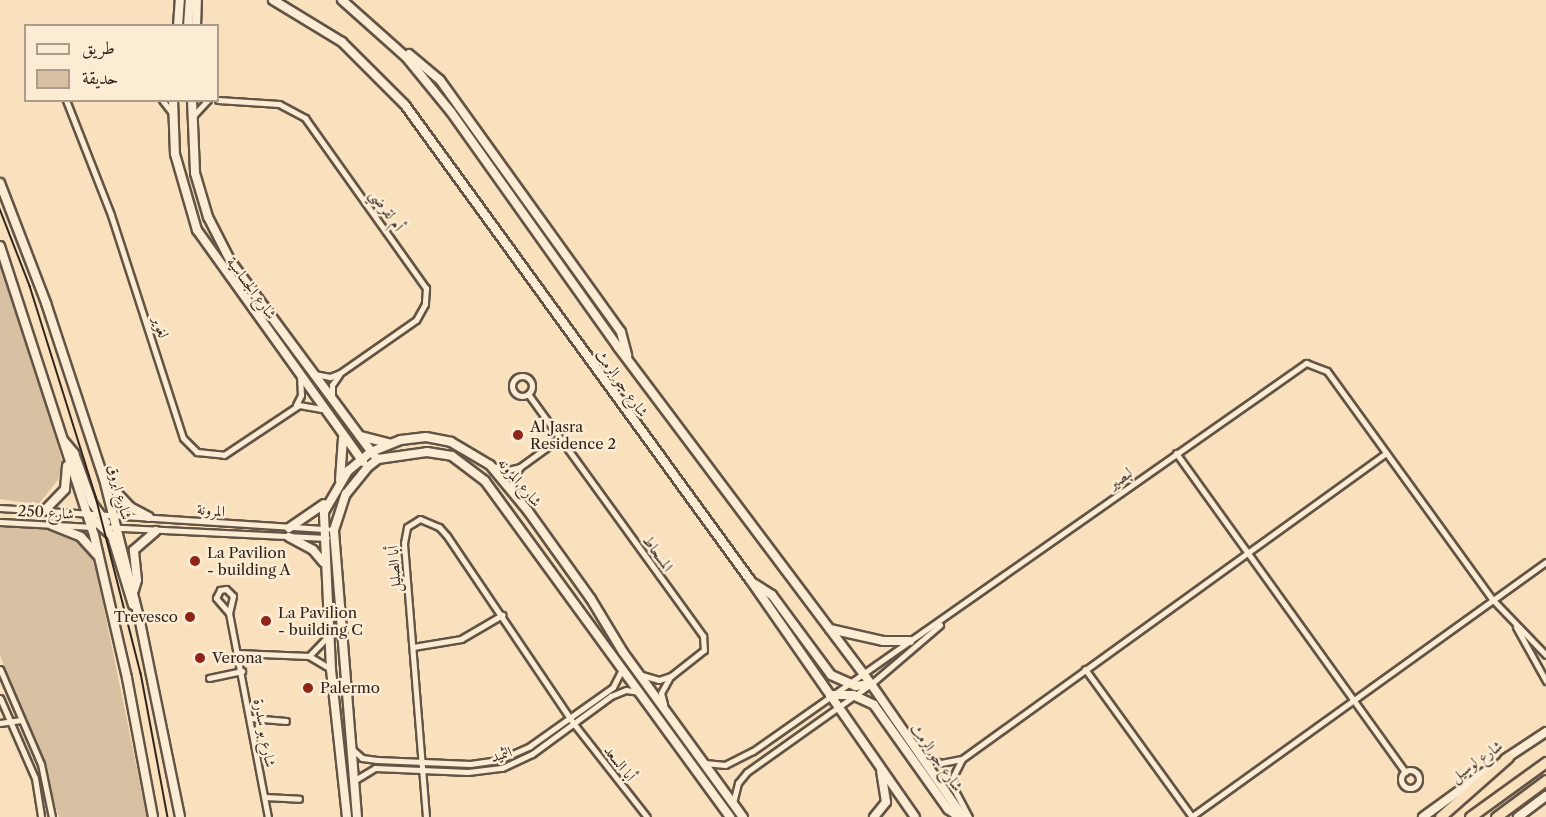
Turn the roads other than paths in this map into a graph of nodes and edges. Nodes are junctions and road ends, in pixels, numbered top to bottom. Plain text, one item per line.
1 (180, 0) edge
2 (190, 0) edge
3 (273, 0) edge
4 (342, 0) edge
5 (198, 2) edge
6 (178, 24) edge
7 (188, 24) edge
8 (196, 24) edge
9 (219, 100) edge
10 (68, 102) edge
11 (164, 102) edge
12 (173, 102) edge
13 (192, 102) edge
14 (206, 102) edge
15 (172, 113) junction
16 (191, 120) junction
17 (0, 183) edge
18 (0, 246) edge
19 (307, 368) junction
20 (340, 373) junction
21 (300, 378) junction
22 (528, 394) dead end
23 (333, 404) junction
24 (293, 409) junction
25 (322, 409) junction
26 (358, 435) junction
27 (343, 437) junction
28 (560, 438) junction
29 (63, 440) junction
30 (393, 442) junction
31 (372, 452) junction
32 (1176, 453) junction
33 (1386, 453) junction
34 (67, 455) junction
35 (361, 459) junction
36 (378, 459) junction
37 (490, 465) junction
38 (368, 467) junction
39 (520, 467) junction
40 (104, 479) junction
41 (339, 483) junction
42 (515, 497) junction
43 (329, 498) junction
44 (0, 508) edge
45 (44, 511) junction
46 (86, 513) junction
47 (99, 514) junction
48 (112, 514) junction
49 (149, 517) junction
50 (0, 522) edge
51 (52, 525) junction
52 (91, 527) junction
53 (106, 527) junction
54 (116, 527) junction
55 (334, 530) junction
56 (156, 531) junction
57 (289, 532) junction
58 (322, 534) junction
59 (334, 539) junction
60 (1247, 552) junction
61 (97, 555) junction
62 (1546, 561) edge
63 (326, 566) junction
64 (751, 581) junction
65 (133, 591) junction
66 (1493, 600) junction
67 (229, 613) dead end
68 (502, 615) junction
69 (139, 617) junction
70 (947, 618) junction
71 (1515, 626) junction
72 (830, 629) junction
73 (329, 635) junction
74 (910, 641) junction
75 (413, 647) junction
76 (237, 653) junction
77 (1546, 655) edge
78 (309, 656) junction
79 (0, 669) edge
80 (331, 669) junction
81 (622, 669) junction
82 (1085, 669) junction
83 (242, 671) junction
84 (862, 673) junction
85 (641, 675) junction
86 (671, 676) junction
87 (209, 678) dead end
88 (1546, 681) edge
89 (848, 683) junction
90 (871, 684) junction
91 (639, 692) junction
92 (830, 695) junction
93 (853, 695) junction
94 (0, 698) edge
95 (1354, 700) junction
96 (838, 705) junction
97 (665, 708) junction
98 (570, 717) junction
99 (251, 718) junction
100 (21, 720) junction
101 (286, 721) dead end
102 (0, 723) edge
103 (11, 724) junction
104 (574, 724) junction
105 (1545, 732) edge
106 (351, 746) junction
107 (918, 755) junction
108 (1508, 757) junction
109 (962, 759) junction
110 (1546, 762) edge
111 (421, 763) junction
112 (705, 763) junction
113 (880, 764) junction
114 (422, 772) junction
115 (1405, 772) dead end
116 (1546, 780) edge
117 (354, 782) junction
118 (1546, 796) edge
119 (265, 797) junction
120 (299, 799) dead end
121 (733, 803) junction
122 (40, 817) edge
123 (52, 817) edge
124 (153, 817) edge
125 (180, 817) edge
126 (268, 817) edge
127 (347, 817) edge
128 (357, 817) edge
129 (426, 817) edge
130 (647, 817) edge
131 (730, 817) edge
132 (743, 817) edge
133 (874, 817) edge
134 (915, 817) edge
135 (958, 817) edge
136 (963, 817) edge
137 (969, 817) edge
138 (1192, 817) edge
139 (1424, 817) edge
140 (1440, 817) edge
141 (1470, 817) edge
142 (1496, 817) edge
143 (1518, 817) edge

1 - 6 street
2 - 7 street
3 - 64 street, شارع جو الرمث
4 - 72 street, شارع جو الرمث
5 - 8 street
9 - 20 street, أم لقرضي
10 - 24 street, لغوير
11 - 15 street
12 - 15 street, شارع الجساسية
13 - 16 street, شارع الجساسية
14 - 16 street
15 - 21 street, شارع الجساسية
16 - 19 street, شارع الجساسية
17 - 40 street, شارع ابروق
18 - 29 street
19 - 20 street
19 - 23 street, شارع الجساسية
20 - 23 street
21 - 24 street
21 - 25 street, شارع الجساسية
22 - 28 street, المسحاط
23 - 26 street, شارع الجساسية
24 - 25 street
25 - 27 street, شارع الجساسية
26 - 30 street
26 - 31 street, شارع الجساسية
27 - 35 street, شارع الجساسية
27 - 41 street
28 - 39 street
28 - 86 street, المسحاط
29 - 34 street
29 - 47 street
30 - 31 street, شارع المرونه
30 - 37 street, شارع المرونه
31 - 35 street, شارع المرونه
31 - 36 street, شارع الجساسية
32 - 33 street, لبصير
32 - 60 street
32 - 70 street, لبصير
33 - 60 street
33 - 66 street
34 - 45 street
34 - 46 street
35 - 38 street, شارع الجساسية
35 - 41 street, شارع المرونه
36 - 38 street
36 - 81 street, شارع المرونه
37 - 39 street
37 - 42 street, شارع المرونه
38 - 55 street
39 - 42 street
40 - 48 street, شارع ابروق
40 - 49 street
41 - 43 street, شارع المرونه
42 - 85 street, شارع المرونه
43 - 57 street
43 - 58 street, شارع المرونه
44 - 45 street, شارع 250
45 - 46 street, شارع 250
46 - 47 street, المرونة
46 - 52 street
46 - 53 street
47 - 48 street, المرونة
47 - 54 street
48 - 49 street, المرونة
48 - 54 street, شارع ابروق
49 - 57 street, المرونة
50 - 51 street, شارع 250
51 - 52 street, شارع 250
51 - 61 street
52 - 53 street, المرونة
52 - 61 street
53 - 54 street, المرونة
53 - 69 street
54 - 56 street, المرونة
54 - 65 street, شارع ابروق
55 - 58 street, المرونة
55 - 59 street
56 - 57 street, المرونة
56 - 65 street
57 - 58 street, المرونة
57 - 63 street
58 - 59 street, المرونة
58 - 63 street, شارع المرونه
59 - 106 street
60 - 82 street
60 - 95 street
61 - 124 street
62 - 66 street
63 - 73 street, شارع المرونه
64 - 89 street
64 - 92 street, شارع جو الرمث
65 - 69 street, شارع ابروق
66 - 71 street
66 - 95 street
67 - 76 street, شارع بو سدرة
68 - 75 street
68 - 75 street, أبا الصليل
68 - 98 street, أبا الصليل
69 - 125 street, شارع ابروق
70 - 74 street, لبصير
70 - 90 street, لبصير
71 - 77 street
71 - 88 street
72 - 74 street
72 - 84 street, شارع جو الرمث
73 - 78 street
73 - 80 street, شارع المرونه
74 - 84 street, لبصير
75 - 111 street, أبا الصليل
76 - 78 street
76 - 83 street, شارع بو سدرة
78 - 80 street
79 - 100 street
80 - 127 street, شارع المرونه
81 - 91 street, شارع المرونه
81 - 98 street, الثميد
82 - 109 street
82 - 138 street
83 - 87 street
83 - 99 street, شارع بو سدرة
84 - 89 street, لبصير
84 - 90 street, شارع جو الرمث
85 - 86 street
85 - 97 street, شارع المرونه
86 - 97 street
89 - 90 street
89 - 92 street, لبصير
90 - 93 street, لبصير
90 - 107 street, شارع جو الرمث
91 - 104 street, الثميد
91 - 131 street, شارع المرونه
92 - 93 street
92 - 96 street, شارع جو الرمث
92 - 112 street, لبصير
93 - 96 street, لبصير
93 - 135 street
94 - 103 street
95 - 115 street
95 - 138 street
96 - 113 street, شارع جو الرمث
96 - 121 street, لبصير
97 - 112 street, شارع المرونه
98 - 104 street, أبا الصليل
98 - 111 street, الثميد
99 - 101 street
99 - 119 street, شارع بو سدرة
100 - 103 street
100 - 123 street
102 - 103 street
103 - 122 street
104 - 114 street, الثميد
104 - 130 street, أبا السعد
105 - 108 street, شارع لوسيل
106 - 111 street, الثميد
106 - 117 street
107 - 109 street
107 - 136 street, شارع جو الرمث
108 - 139 street, شارع لوسيل
108 - 140 highway
109 - 137 street
110 - 141 highway
111 - 114 street, أبا الصليل
112 - 121 street, شارع المرونه
113 - 133 street
113 - 134 street, شارع جو الرمث
114 - 117 street, الثميد
114 - 129 street
116 - 142 highway
117 - 128 street
118 - 143 street
119 - 120 street
119 - 126 street, شارع بو سدرة
121 - 132 street, شارع المرونه

